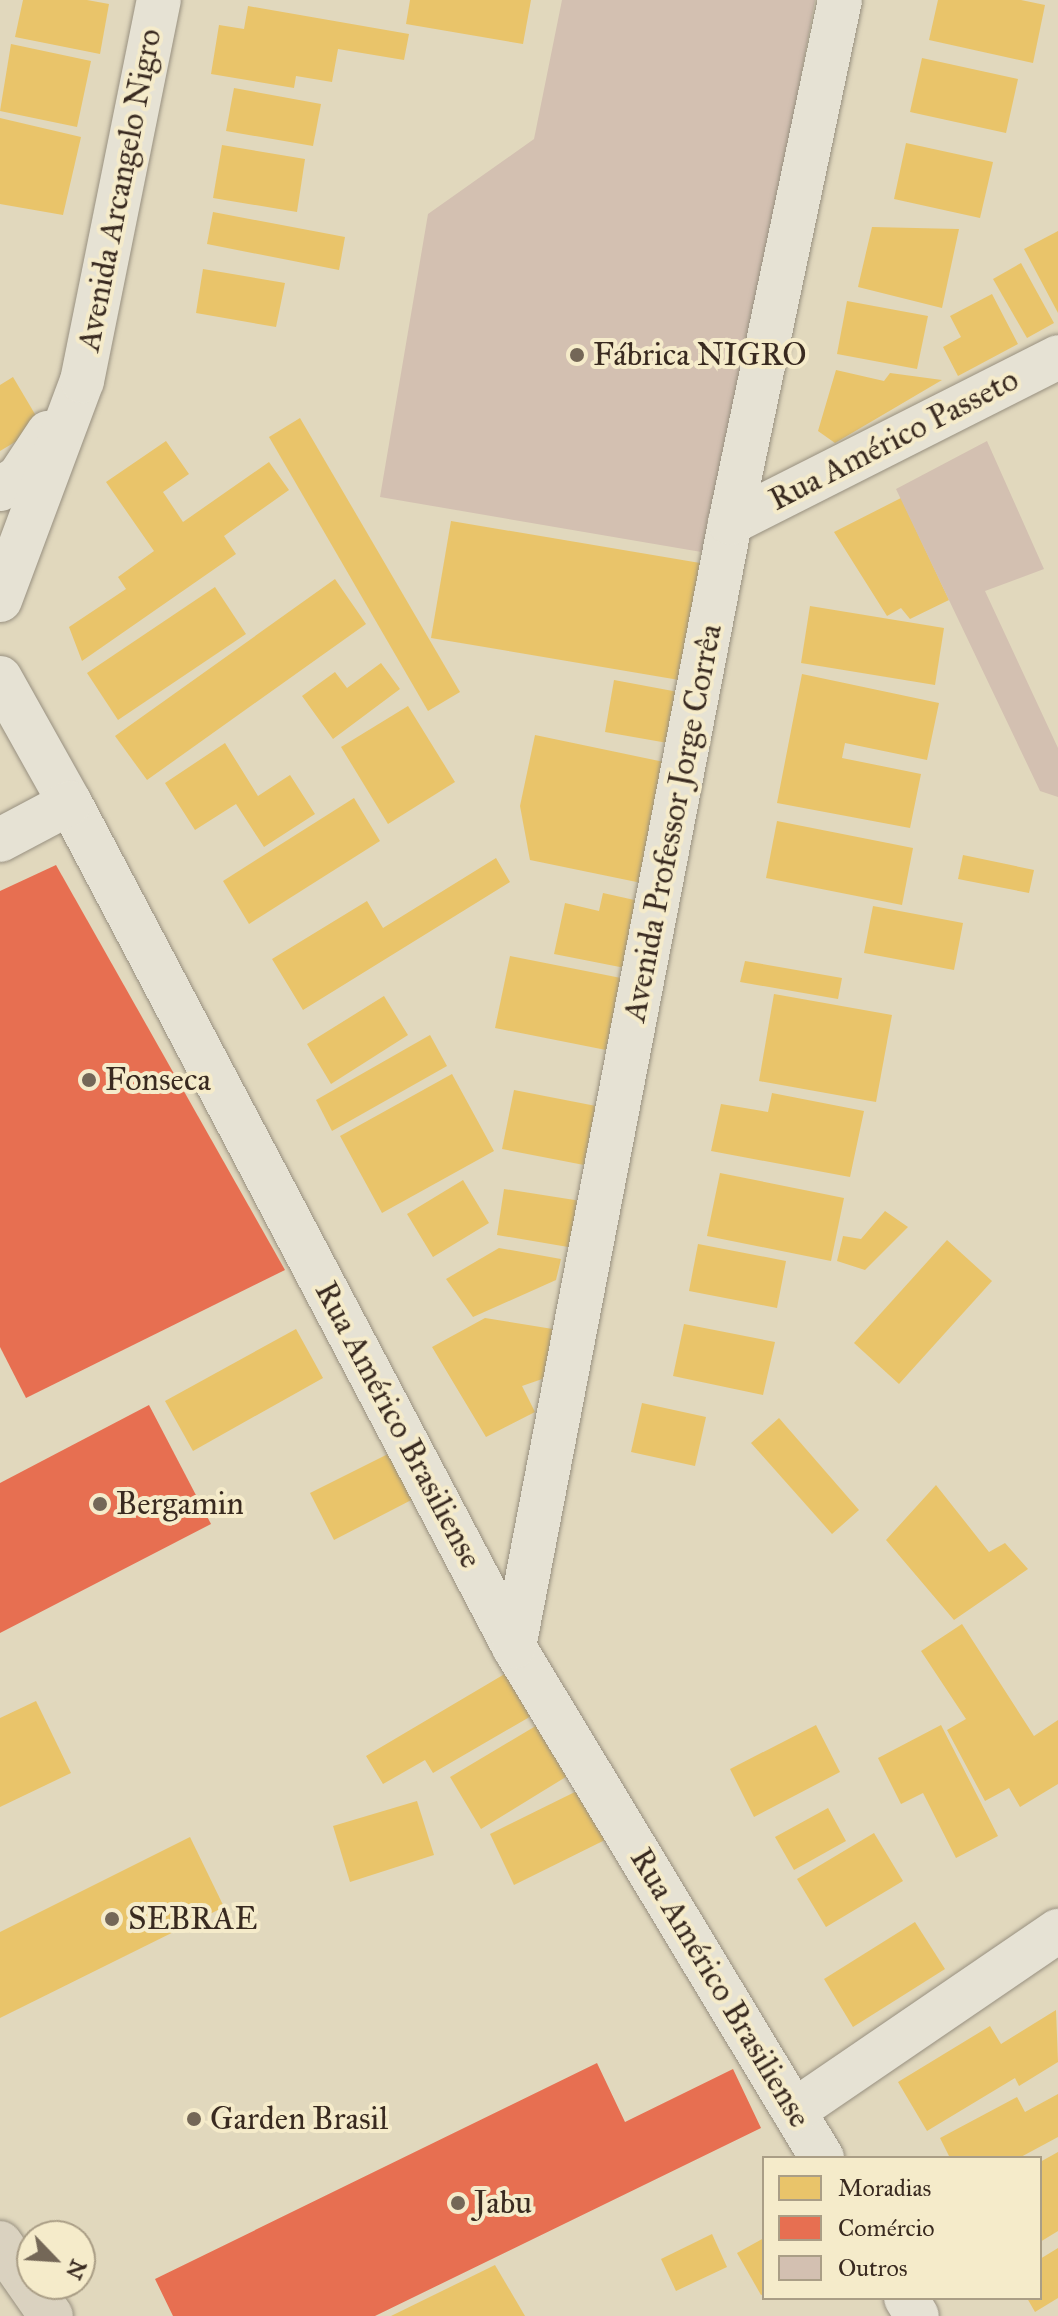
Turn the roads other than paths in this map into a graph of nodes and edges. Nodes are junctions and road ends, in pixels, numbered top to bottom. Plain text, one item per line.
1 (159, 0) edge
2 (840, 0) edge
3 (1058, 357) edge
4 (82, 381) junction
5 (0, 489) edge
6 (730, 523) junction
7 (0, 600) edge
8 (0, 678) edge
9 (12, 734) edge
10 (70, 803) junction
11 (0, 840) edge
12 (514, 1647) junction
13 (1058, 1931) edge
14 (794, 2111) junction
15 (821, 2156) edge
16 (0, 2243) edge
17 (51, 2316) edge

1 - 4 street, Avenida Arcangelo Nigro
2 - 6 street, Avenida Professor Jorge Corrêa
3 - 6 street, Rua Américo Passeto
4 - 5 street, Avenida Arcangelo Nigro
4 - 7 street, Avenida Arcangelo Nigro
6 - 12 street, Avenida Professor Jorge Corrêa
8 - 9 street, Rua Américo Brasiliense
9 - 10 street, Rua Américo Brasiliense
10 - 11 street
10 - 12 street, Rua Américo Brasiliense
12 - 14 street, Rua Américo Brasiliense
13 - 14 street
14 - 15 street, Rua Américo Brasiliense
16 - 17 main road

